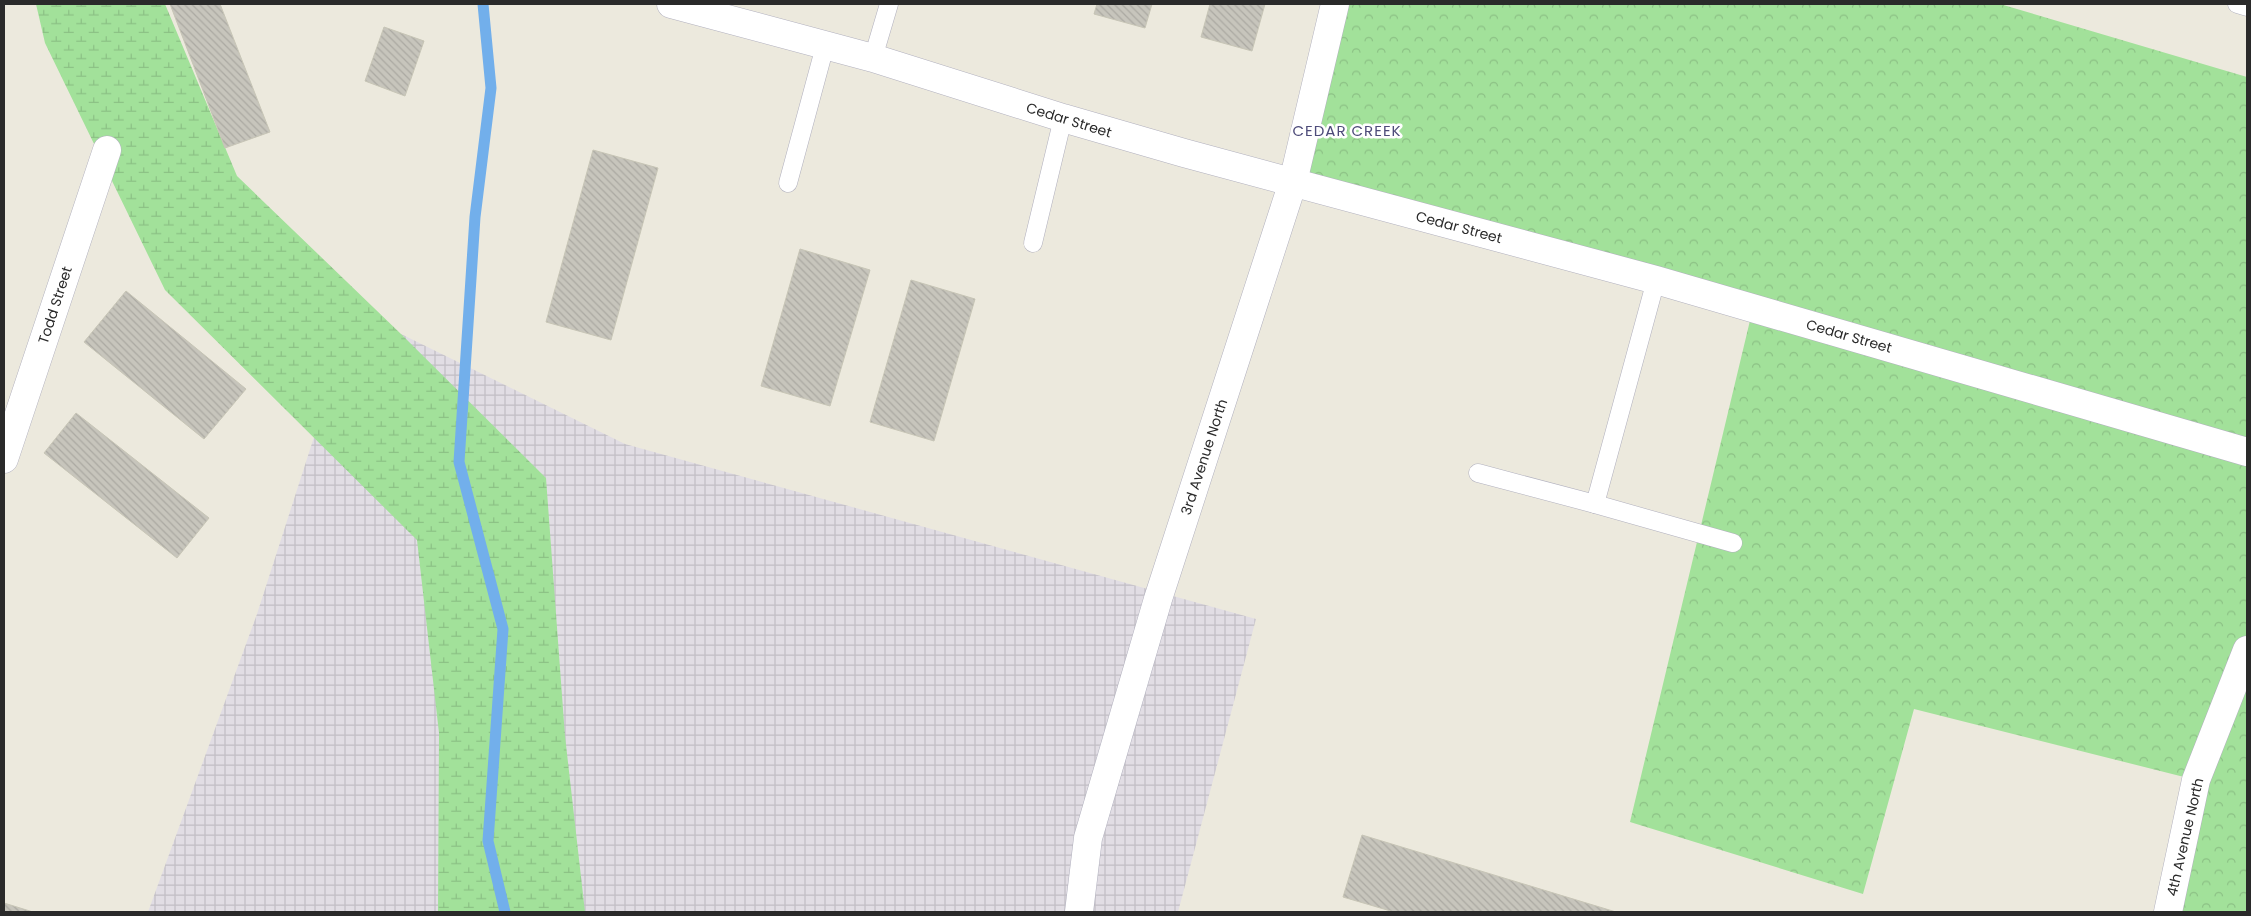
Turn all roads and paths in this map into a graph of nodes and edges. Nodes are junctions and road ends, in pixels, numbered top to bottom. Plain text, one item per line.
1 (671, 4) edge
2 (889, 4) edge
3 (1335, 4) edge
4 (2237, 4) edge
5 (2247, 7) edge
6 (825, 46) junction
7 (873, 58) junction
8 (1063, 118) junction
9 (106, 150) dead end
10 (1293, 182) junction
11 (788, 183) dead end
12 (1033, 243) dead end
13 (1656, 280) junction
14 (2247, 452) edge
15 (4, 459) edge
16 (1478, 473) dead end
17 (1595, 504) junction
18 (1733, 542) dead end
19 (2247, 650) edge
20 (1079, 912) edge
21 (2168, 912) edge

1 - 6 street, Cedar Street
2 - 7 lane
3 - 10 street, 3rd Avenue North
4 - 5 lane
6 - 7 street, Cedar Street
6 - 11 lane
7 - 8 street, Cedar Street
8 - 10 street, Cedar Street
8 - 12 lane
9 - 15 street, Todd Street
10 - 13 street, Cedar Street
10 - 20 street, 3rd Avenue North
13 - 14 street, Cedar Street
13 - 17 lane
16 - 17 lane
17 - 18 lane
19 - 21 street, 4th Avenue North

